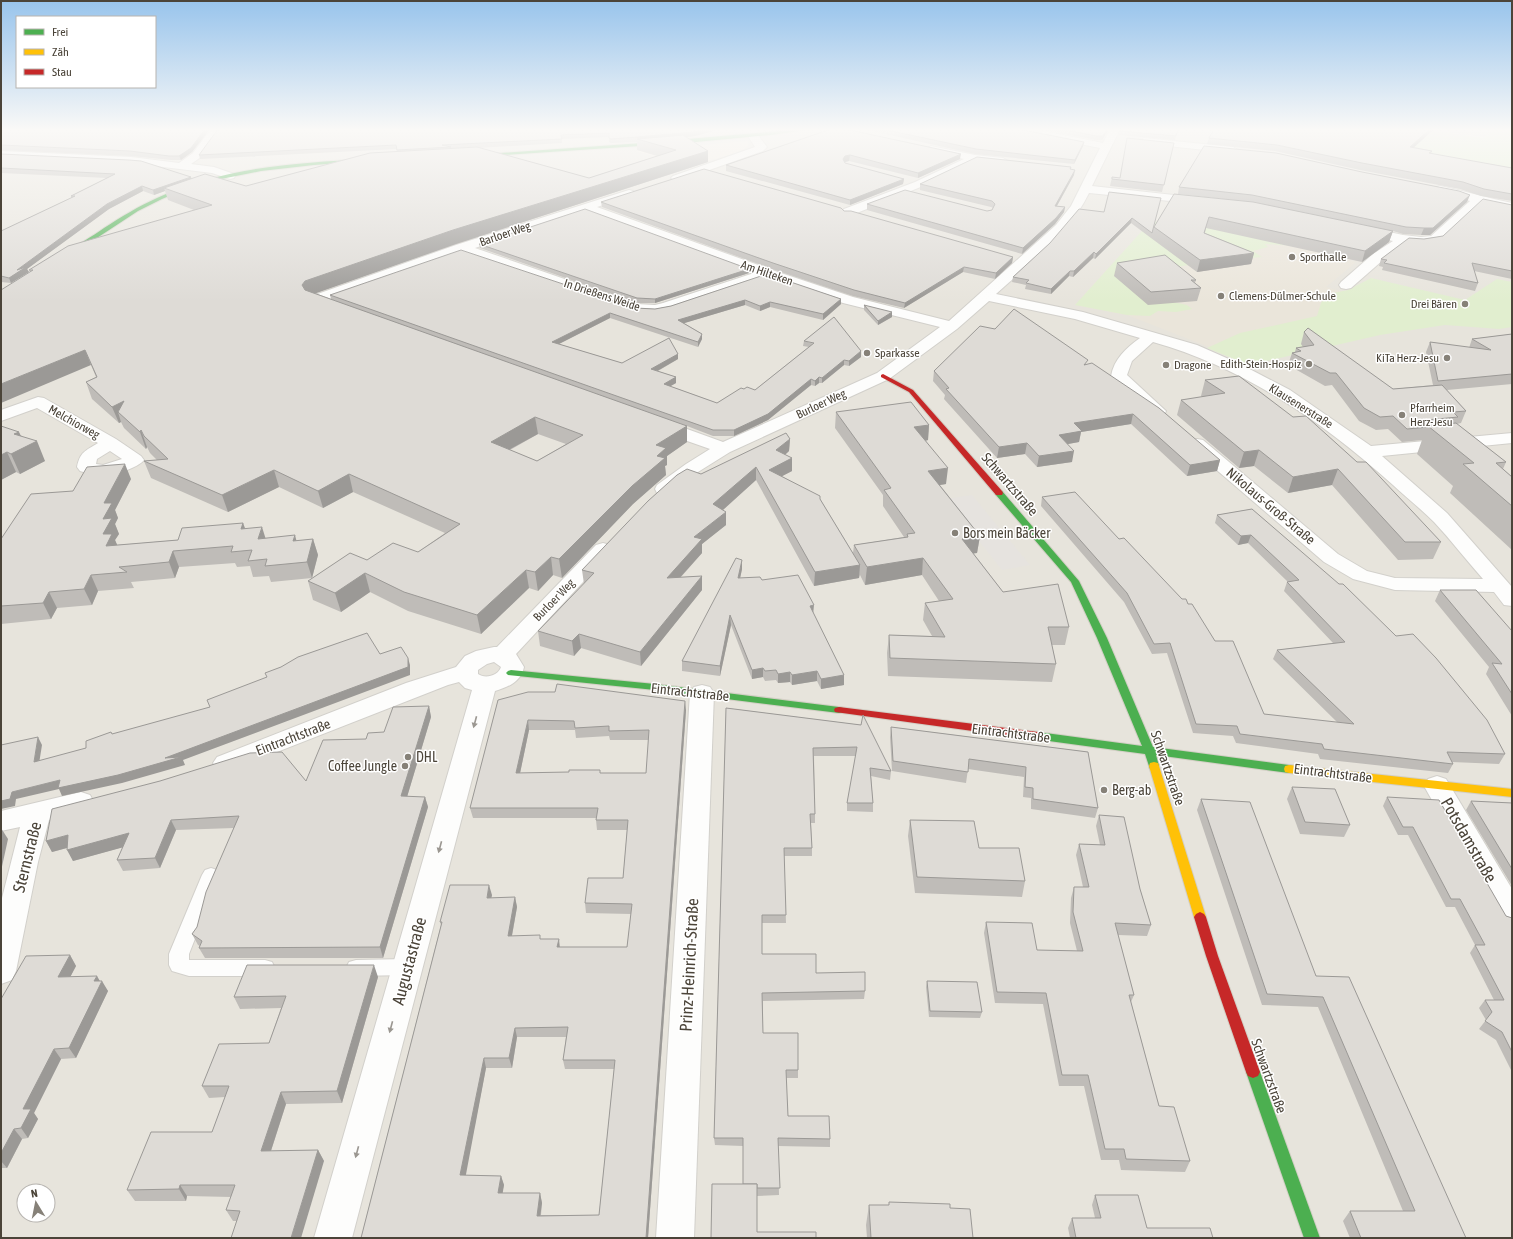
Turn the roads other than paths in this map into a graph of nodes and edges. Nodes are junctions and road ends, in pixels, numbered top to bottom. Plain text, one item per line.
1 (191, 187) edge
2 (900, 187) edge
3 (908, 187) edge
4 (1431, 188) edge
5 (1084, 189) joint
6 (638, 191) edge
7 (926, 196) edge
8 (1478, 200) junction
9 (1213, 203) edge
10 (585, 207) junction
11 (1512, 207) edge
12 (871, 218) edge
13 (1351, 228) edge
14 (1403, 239) junction
15 (461, 248) junction
16 (1009, 258) edge
17 (60, 260) edge
18 (1025, 261) junction
19 (767, 274) junction
20 (1346, 284) dead end
21 (986, 296) junction
22 (336, 308) edge
23 (952, 326) junction
24 (1151, 336) junction
25 (882, 376) junction
26 (1, 416) edge
27 (645, 419) edge
28 (1512, 438) edge
29 (110, 443) dead end
30 (724, 448) junction
31 (1367, 452) junction
32 (653, 499) edge
33 (613, 539) edge
34 (1499, 586) junction
35 (1512, 600) edge
36 (491, 671) junction
37 (702, 692) junction
38 (1149, 751) junction
39 (203, 770) edge
40 (1437, 786) junction
41 (1512, 793) edge
42 (104, 797) edge
43 (37, 813) junction
44 (1, 821) edge
45 (211, 875) dead end
46 (1512, 915) edge
47 (284, 968) edge
48 (338, 968) edge
49 (407, 968) junction
50 (1, 971) edge
51 (333, 1238) edge
52 (675, 1238) edge
53 (1312, 1238) edge

1 - 17 street
2 - 12 street
3 - 7 street
4 - 8 street
5 - 9 street
5 - 18 street, Burloer Weg
6 - 10 street, Barloer Weg
8 - 11 street
8 - 14 street
10 - 15 street, Barloer Weg
10 - 19 street, Am Hilteken
13 - 14 street
14 - 20 street
15 - 19 street, In Drießens Weide
15 - 22 street, Barloer Weg
16 - 18 street
18 - 21 street, Burloer Weg
19 - 23 street, Am Hilteken
21 - 23 street, Burloer Weg
21 - 24 street, Klausenerstraße
23 - 25 street, Burloer Weg
24 - 31 street, Klausenerstraße
24 - 34 street, Nikolaus-Groß-Straße
25 - 30 street, Burloer Weg
25 - 38 street, Schwartzstraße
26 - 29 street, Melchiorweg
27 - 30 street
28 - 31 street
30 - 32 street, Burloer Weg
31 - 34 street, Klausenerstraße
33 - 36 street, Burloer Weg
34 - 35 street, Klausenerstraße
36 - 37 street, Eintrachtstraße
36 - 39 street, Eintrachtstraße
36 -> 49 street, Augustastraße
37 - 38 street, Eintrachtstraße
37 - 52 street, Prinz-Heinrich-Straße
38 - 40 street, Eintrachtstraße
38 - 53 street, Schwartzstraße
40 - 41 street, Eintrachtstraße
40 - 46 street, Potsdamstraße
42 - 43 street
43 - 44 street
43 - 50 street, Sternstraße
45 - 47 lane
48 - 49 lane
49 -> 51 street, Augustastraße

